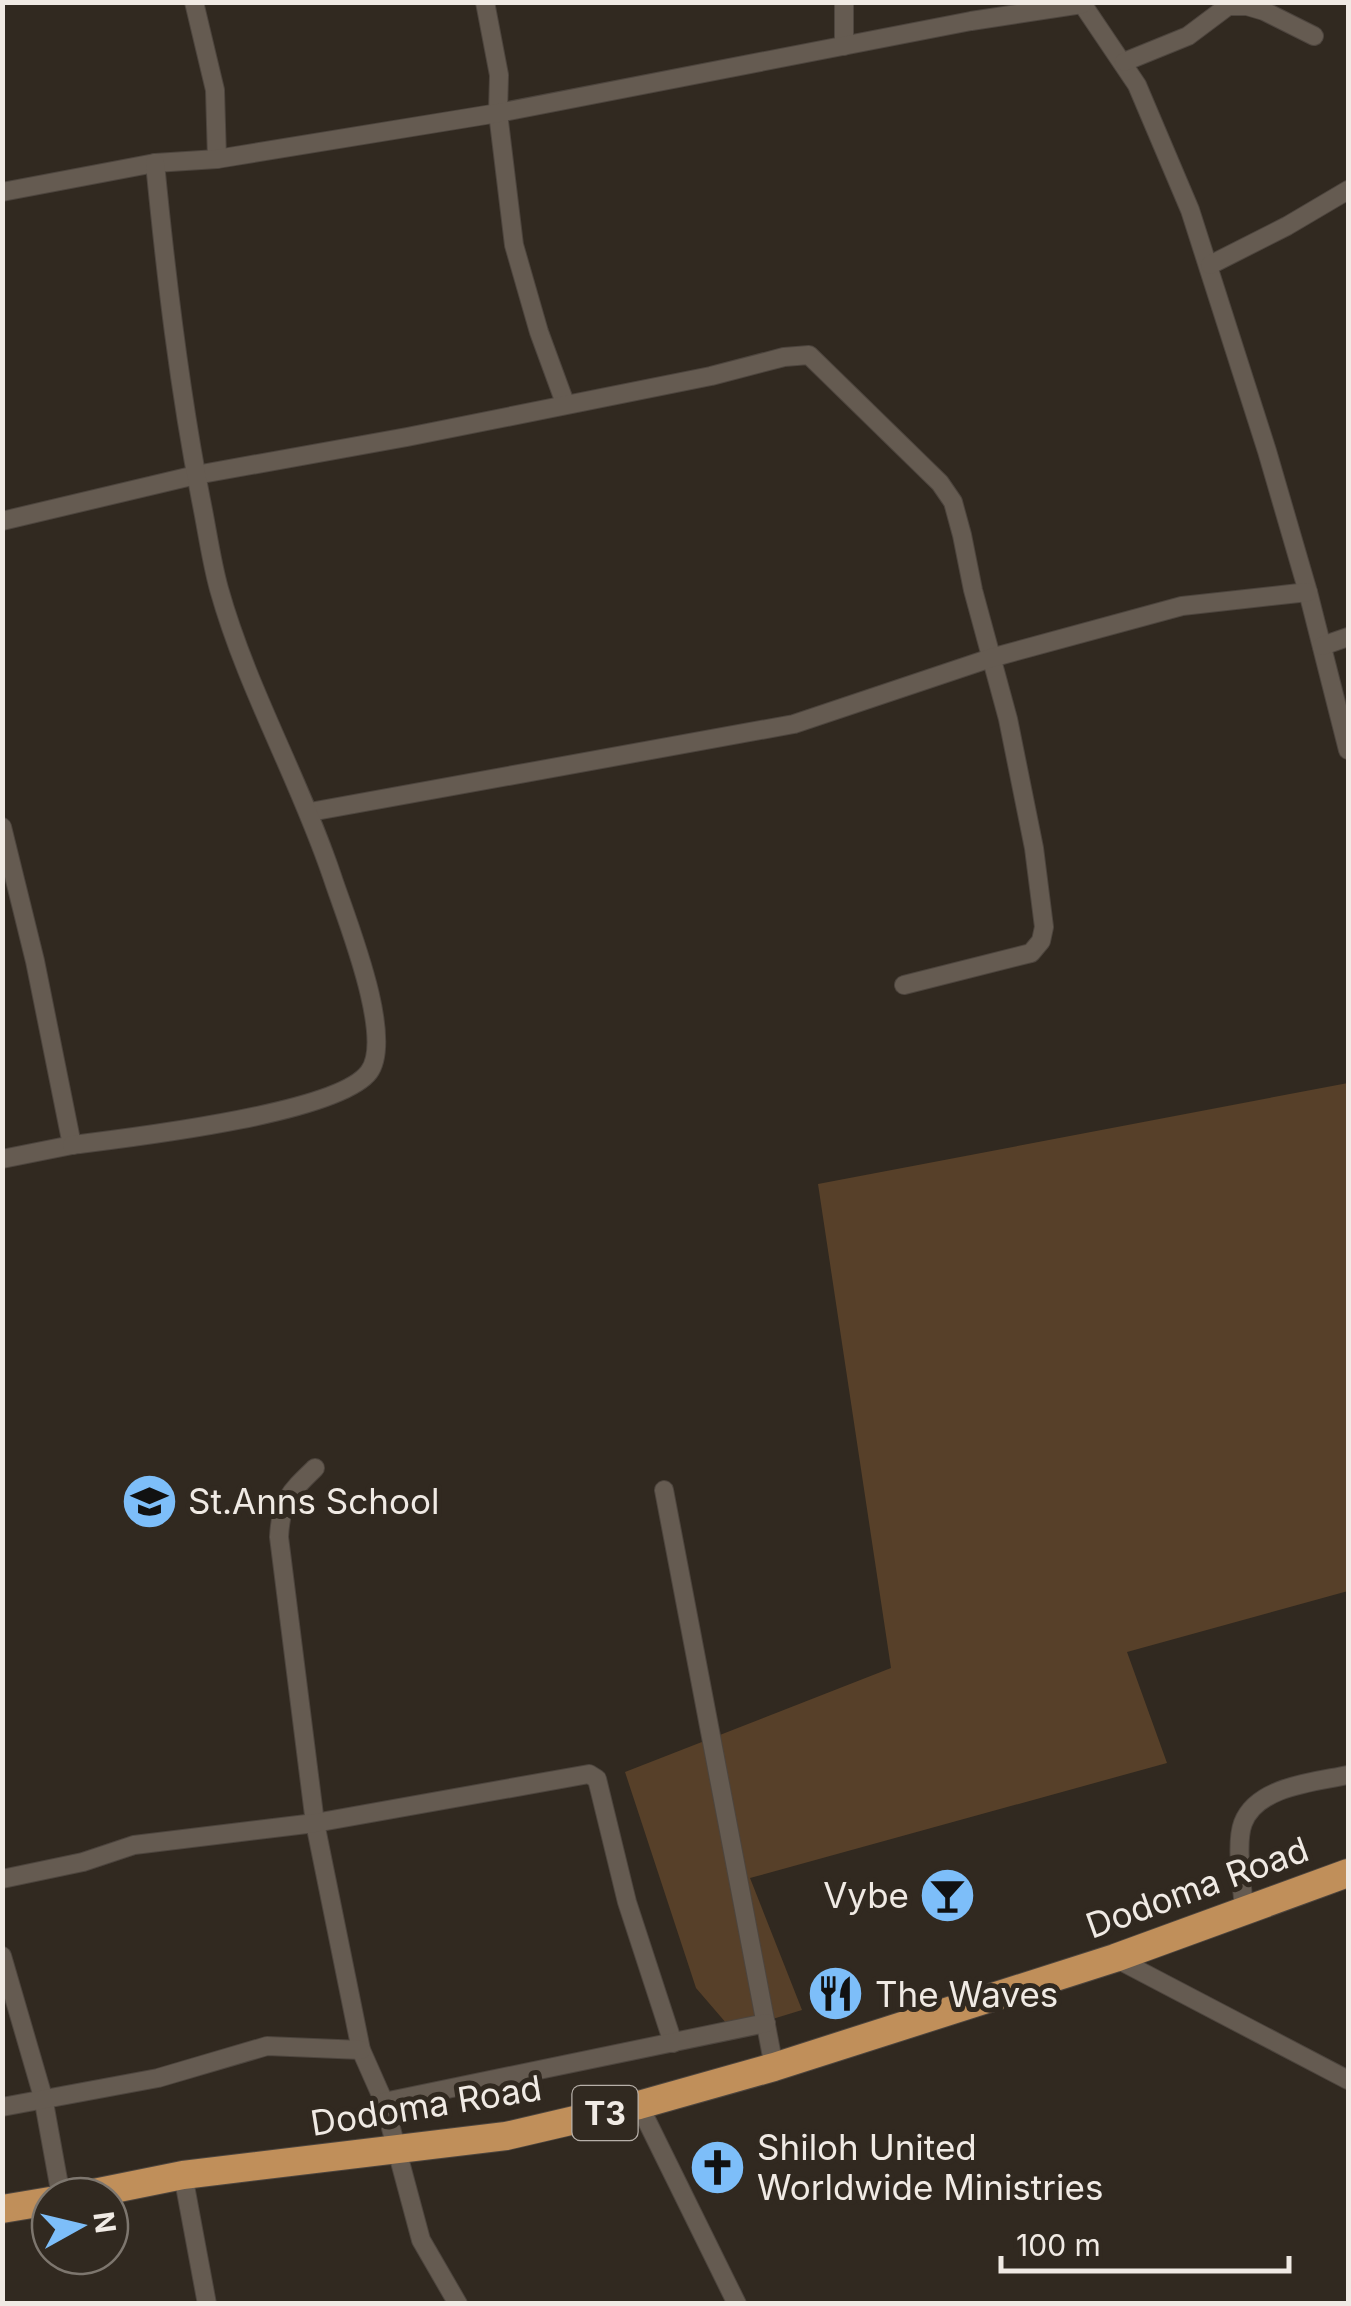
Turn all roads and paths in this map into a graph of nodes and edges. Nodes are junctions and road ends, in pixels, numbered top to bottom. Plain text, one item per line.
1 (194, 2) edge
2 (485, 2) edge
3 (844, 2) edge
4 (1082, 4) edge
5 (1314, 36) dead end
6 (844, 46) junction
7 (1124, 62) junction
8 (498, 113) junction
9 (218, 159) junction
10 (155, 163) junction
11 (1348, 190) edge
12 (2, 192) edge
13 (1210, 265) junction
14 (565, 403) junction
15 (196, 475) junction
16 (2, 521) edge
17 (1308, 592) junction
18 (1348, 637) edge
19 (1322, 646) junction
20 (991, 658) junction
21 (1348, 750) edge
22 (310, 812) junction
23 (2, 828) edge
24 (6, 855) edge
25 (904, 985) dead end
26 (72, 1145) junction
27 (2, 1159) edge
28 (315, 1468) dead end
29 (664, 1490) dead end
30 (1348, 1775) edge
31 (315, 1823) junction
32 (1348, 1873) edge
33 (2, 1879) edge
34 (1244, 1911) junction
35 (2, 1956) edge
36 (1115, 1958) junction
37 (766, 2023) junction
38 (673, 2043) junction
39 (361, 2050) junction
40 (774, 2067) junction
41 (1348, 2080) edge
42 (43, 2097) junction
43 (384, 2102) junction
44 (2, 2106) edge
45 (638, 2106) junction
46 (396, 2151) junction
47 (182, 2175) junction
48 (57, 2176) edge
49 (130, 2186) edge
50 (30, 2204) edge
51 (2, 2209) edge
52 (207, 2304) edge
53 (458, 2304) edge
54 (737, 2304) edge

1 - 9 street
2 - 8 street
3 - 6 street
4 - 6 street
4 - 7 street
5 - 7 street
6 - 8 street
7 - 13 street
8 - 9 street
8 - 14 street
9 - 10 street
10 - 12 street
10 - 15 street
11 - 13 street
13 - 17 street
14 - 15 street
14 - 20 street
15 - 16 street
15 - 22 street
17 - 19 street
17 - 20 street
18 - 19 street
19 - 21 street
20 - 22 street
20 - 25 street
22 - 26 street
23 - 24 street
24 - 26 street
26 - 27 street
28 - 31 street
29 - 37 street
30 - 34 street
31 - 33 street
31 - 38 street
31 - 39 street
32 - 34 highway, Dodoma Road / T3
34 - 36 highway, Dodoma Road / T3
35 - 42 street
36 - 40 highway, Dodoma Road / T3
36 - 41 street
37 - 38 street
37 - 40 street
38 - 43 street
39 - 42 street
39 - 43 street
40 - 45 highway, Dodoma Road / T3
42 - 44 street
42 - 48 street
43 - 46 street
45 - 46 highway, Dodoma Road / T3
45 - 54 street
46 - 47 highway, Dodoma Road / T3
46 - 53 street
47 - 49 highway, Dodoma Road / T3
47 - 52 street
50 - 51 highway

